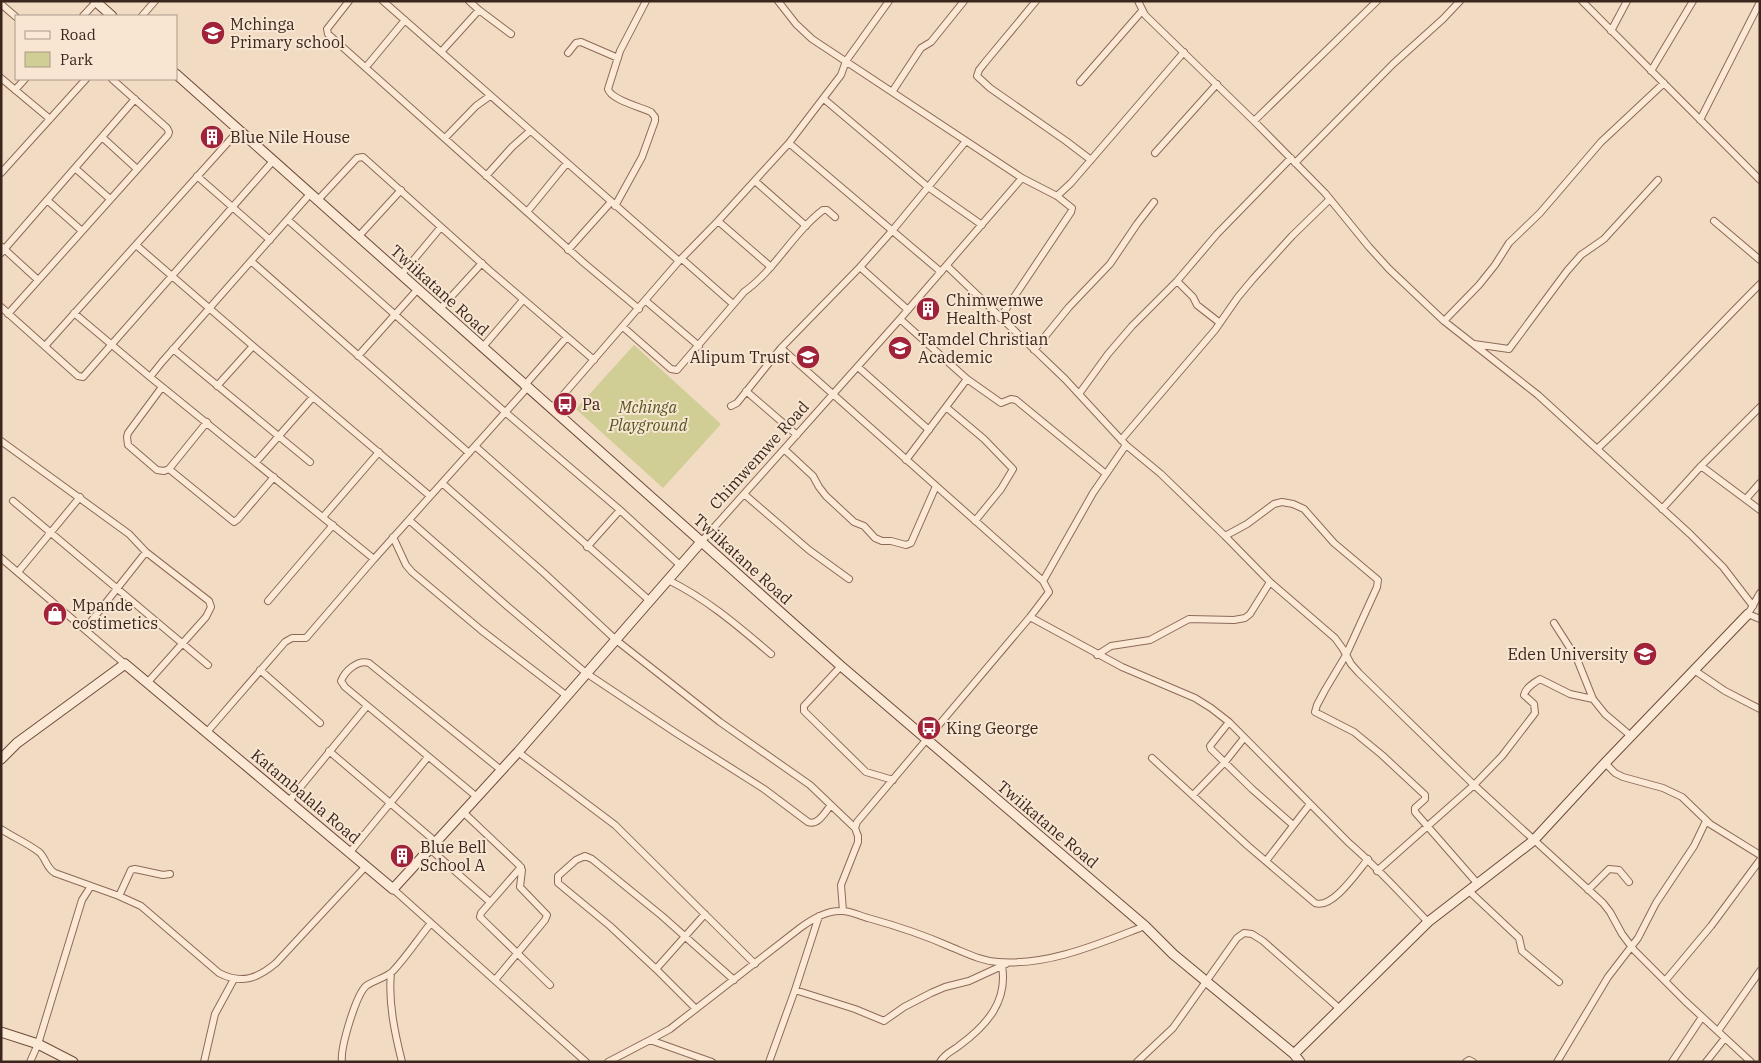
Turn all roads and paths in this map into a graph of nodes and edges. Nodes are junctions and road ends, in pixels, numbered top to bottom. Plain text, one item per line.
1 (155, 1) edge
2 (349, 1) edge
3 (383, 1) edge
4 (469, 1) edge
5 (646, 1) edge
6 (778, 1) edge
7 (889, 1) edge
8 (964, 1) edge
9 (1036, 1) edge
10 (1377, 1) edge
11 (1460, 1) edge
12 (1582, 1) edge
13 (1627, 1) edge
14 (1692, 1) edge
15 (95, 2) edge
16 (1139, 2) edge
17 (1760, 2) edge
18 (1, 4) edge
19 (479, 10) junction
20 (1142, 11) junction
21 (84, 15) edge
22 (111, 15) edge
23 (143, 15) edge
24 (15, 16) edge
25 (405, 20) junction
26 (1611, 31) junction
27 (511, 34) dead end
28 (441, 52) junction
29 (1184, 52) junction
30 (568, 53) dead end
31 (618, 58) junction
32 (846, 62) junction
33 (366, 67) junction
34 (1651, 71) junction
35 (178, 76) edge
36 (1, 78) edge
37 (24, 80) edge
38 (85, 80) edge
39 (113, 80) edge
40 (1080, 82) dead end
41 (1664, 83) junction
42 (1217, 84) junction
43 (15, 90) junction
44 (892, 92) junction
45 (490, 96) junction
46 (135, 99) junction
47 (824, 99) junction
48 (50, 119) junction
49 (1700, 120) junction
50 (1254, 121) junction
51 (239, 130) junction
52 (530, 131) junction
53 (102, 137) junction
54 (444, 138) junction
55 (966, 141) junction
56 (789, 143) junction
57 (1155, 152) dead end
58 (1091, 160) junction
59 (1293, 160) junction
60 (273, 161) junction
61 (567, 164) junction
62 (75, 168) junction
63 (137, 169) junction
64 (1, 173) edge
65 (197, 176) junction
66 (486, 176) junction
67 (1022, 178) junction
68 (1658, 180) dead end
69 (1760, 180) edge
70 (755, 181) junction
71 (928, 187) junction
72 (401, 190) junction
73 (1057, 196) junction
74 (314, 197) junction
75 (110, 199) junction
76 (1330, 199) junction
77 (47, 200) junction
78 (1154, 202) dead end
79 (613, 204) junction
80 (233, 208) junction
81 (527, 212) junction
82 (835, 217) dead end
83 (288, 220) junction
84 (718, 221) junction
85 (1714, 221) dead end
86 (982, 225) junction
87 (806, 226) junction
88 (441, 227) junction
89 (892, 230) junction
90 (82, 231) junction
91 (358, 237) junction
92 (270, 240) junction
93 (136, 245) junction
94 (2, 250) edge
95 (568, 250) junction
96 (680, 260) junction
97 (1760, 260) edge
98 (251, 261) junction
99 (482, 263) junction
100 (947, 266) junction
101 (771, 267) junction
102 (860, 267) junction
103 (941, 272) junction
104 (401, 275) junction
105 (171, 277) junction
106 (38, 280) junction
107 (1177, 281) junction
108 (1760, 284) edge
109 (417, 290) junction
110 (523, 300) junction
111 (646, 301) junction
112 (733, 304) junction
113 (1, 307) edge
114 (209, 308) junction
115 (639, 309) junction
116 (439, 310) junction
117 (908, 310) junction
118 (74, 313) junction
119 (8, 314) junction
120 (394, 315) junction
121 (1000, 318) junction
122 (900, 319) junction
123 (1444, 321) junction
124 (1220, 323) junction
125 (623, 327) junction
126 (567, 337) junction
127 (1473, 344) junction
128 (111, 345) junction
129 (45, 346) junction
130 (253, 346) junction
131 (699, 346) junction
132 (482, 348) junction
133 (782, 348) junction
134 (173, 349) junction
135 (1034, 350) junction
136 (358, 356) junction
137 (594, 360) junction
138 (858, 367) junction
139 (150, 377) junction
140 (967, 379) junction
141 (162, 386) junction
142 (218, 386) junction
143 (526, 387) junction
144 (746, 391) junction
145 (1079, 394) junction
146 (833, 395) junction
147 (313, 397) junction
148 (731, 406) dead end
149 (946, 407) junction
150 (1760, 407) edge
151 (551, 409) junction
152 (505, 412) junction
153 (207, 422) junction
154 (929, 430) junction
155 (797, 435) junction
156 (278, 436) junction
157 (1, 440) edge
158 (1124, 442) junction
159 (475, 446) junction
160 (1597, 449) junction
161 (784, 450) junction
162 (379, 452) junction
163 (469, 453) junction
164 (906, 460) junction
165 (256, 462) junction
166 (310, 462) dead end
167 (1701, 466) junction
168 (169, 469) junction
169 (1106, 474) junction
170 (274, 477) junction
171 (442, 483) junction
172 (1760, 483) edge
173 (936, 486) junction
174 (744, 494) junction
175 (430, 496) junction
176 (80, 497) junction
177 (1746, 500) junction
178 (13, 501) dead end
179 (1662, 509) junction
180 (620, 510) junction
181 (1760, 510) edge
182 (323, 517) junction
183 (409, 520) junction
184 (975, 521) junction
185 (333, 525) junction
186 (50, 533) junction
187 (1225, 536) junction
188 (393, 537) junction
189 (702, 542) junction
190 (587, 547) junction
191 (146, 552) junction
192 (1, 558) edge
193 (374, 559) junction
194 (681, 566) junction
195 (18, 572) junction
196 (849, 579) dead end
197 (668, 580) junction
198 (1043, 581) junction
199 (1270, 582) junction
200 (116, 588) junction
201 (1760, 594) edge
202 (268, 601) dead end
203 (650, 601) junction
204 (1750, 610) junction
205 (1030, 617) junction
206 (1760, 619) edge
207 (1554, 622) dead end
208 (85, 629) junction
209 (616, 640) junction
210 (183, 643) junction
211 (771, 654) dead end
212 (1097, 655) junction
213 (1346, 655) junction
214 (125, 664) junction
215 (208, 665) dead end
216 (842, 666) junction
217 (260, 670) junction
218 (1694, 670) junction
219 (586, 673) junction
220 (148, 682) junction
221 (567, 696) junction
222 (1592, 699) junction
223 (367, 706) junction
224 (1760, 709) edge
225 (1229, 722) junction
226 (320, 723) dead end
227 (207, 732) junction
228 (1631, 736) junction
229 (1244, 738) junction
230 (927, 740) junction
231 (329, 752) junction
232 (518, 752) junction
233 (428, 757) junction
234 (1152, 758) dead end
235 (1, 759) edge
236 (1225, 762) junction
237 (1605, 763) junction
238 (501, 770) junction
239 (893, 780) junction
240 (1474, 784) junction
241 (1192, 795) junction
242 (477, 797) junction
243 (289, 801) junction
244 (390, 803) junction
245 (1310, 804) junction
246 (831, 805) junction
247 (463, 812) junction
248 (1706, 821) junction
249 (1293, 825) junction
250 (1427, 825) junction
251 (855, 828) junction
252 (1, 829) edge
253 (1533, 841) junction
254 (433, 845) junction
255 (350, 852) junction
256 (1760, 855) edge
257 (1368, 859) junction
258 (1760, 860) edge
259 (1266, 861) junction
260 (366, 866) junction
261 (521, 867) junction
262 (1377, 870) junction
263 (170, 874) dead end
264 (1629, 882) dead end
265 (1477, 883) junction
266 (91, 886) junction
267 (393, 889) junction
268 (1469, 890) junction
269 (1588, 890) junction
270 (119, 896) junction
271 (490, 902) junction
272 (843, 911) junction
273 (705, 914) junction
274 (819, 916) junction
275 (1428, 922) junction
276 (431, 923) junction
277 (1145, 926) junction
278 (684, 936) junction
279 (1631, 946) junction
280 (517, 954) junction
281 (1010, 962) junction
282 (755, 964) junction
283 (1002, 966) junction
284 (656, 969) junction
285 (1760, 971) edge
286 (391, 973) junction
287 (234, 979) junction
288 (494, 980) junction
289 (734, 980) junction
290 (1665, 981) junction
291 (1207, 982) junction
292 (1559, 982) dead end
293 (550, 985) dead end
294 (795, 990) junction
295 (696, 1009) junction
296 (1340, 1009) junction
297 (1702, 1017) junction
298 (1718, 1031) junction
299 (1, 1032) edge
300 (1725, 1038) junction
301 (650, 1040) junction
302 (38, 1044) junction
303 (1297, 1058) edge
304 (30, 1062) edge
305 (73, 1062) edge
306 (204, 1062) edge
307 (342, 1062) edge
308 (402, 1062) edge
309 (586, 1062) edge
310 (608, 1062) edge
311 (712, 1062) edge
312 (768, 1062) edge
313 (940, 1062) edge
314 (1137, 1062) edge
315 (1466, 1062) edge
316 (1473, 1062) edge
317 (1557, 1062) edge
318 (1672, 1062) edge
319 (1706, 1062) edge
320 (1751, 1062) edge

1 - 23 street
2 - 33 street
3 - 25 street
4 - 19 street
5 - 31 street
6 - 32 street
7 - 32 street
8 - 44 street
9 - 58 street
10 - 50 street
11 - 59 street
12 - 26 street
13 - 26 street
14 - 34 street
15 - 21 street
15 - 22 main road
16 - 20 street
17 - 49 street
18 - 24 street
19 - 27 street
19 - 28 street
20 - 29 street
20 - 40 street
25 - 28 street
25 - 33 street
26 - 34 street
28 - 45 street
29 - 42 street
29 - 58 street
30 - 31 street
31 - 79 street
32 - 44 street
32 - 47 street
33 - 54 street
34 - 41 street
35 - 51 main road, Twiikatane Road
36 - 43 street
37 - 43 street
38 - 48 street
39 - 46 street
41 - 49 street
41 - 123 street
42 - 50 street
42 - 57 street
43 - 48 street
44 - 55 street
45 - 52 street
45 - 54 street
46 - 53 street
46 - 63 street
47 - 56 street
47 - 71 street
48 - 64 street
49 - 69 street
50 - 59 street
51 - 60 main road, Twiikatane Road
51 - 65 street
52 - 61 street
52 - 66 street
53 - 62 street
53 - 63 street
54 - 66 street
55 - 67 street
55 - 71 street
56 - 70 street
56 - 89 street
58 - 73 street
59 - 76 street
59 - 107 street
60 - 74 main road, Twiikatane Road
60 - 80 street
61 - 79 street
61 - 81 street
62 - 75 street
62 - 77 street
63 - 75 street
65 - 80 street
65 - 93 street
66 - 81 street
67 - 73 street
67 - 86 street, Chimwemwe Road
68 - 127 street
70 - 84 street
70 - 87 street
71 - 86 street
71 - 89 street
72 - 74 street
72 - 88 street
72 - 91 street
73 - 121 street
74 - 83 street
74 - 91 main road, Twiikatane Road
75 - 90 street
76 - 123 street
76 - 124 street
77 - 90 street
77 - 94 street
78 - 135 street
79 - 95 street
79 - 96 street
80 - 92 street
80 - 105 street
81 - 95 street
82 - 87 street
83 - 92 street
83 - 120 street
84 - 96 street
84 - 101 street
85 - 97 street
86 - 100 street, Chimwemwe Road
87 - 101 street
88 - 99 street
88 - 104 street
89 - 102 street
89 - 103 street
90 - 106 street
91 - 104 main road, Twiikatane Road
92 - 98 street
93 - 105 street
93 - 118 street
94 - 106 street
95 - 115 street
96 - 111 street
96 - 112 street
98 - 114 street
98 - 136 street
99 - 110 street
99 - 116 street
100 - 103 street, Chimwemwe Road
100 - 121 street
101 - 112 street
102 - 117 street
102 - 133 street
103 - 117 street, Chimwemwe Road
104 - 109 main road, Twiikatane Road
105 - 114 street
105 - 128 street
106 - 119 street
107 - 124 street
107 - 145 street
108 - 160 street
109 - 116 main road, Twiikatane Road
109 - 120 street
110 - 126 street
110 - 132 street
111 - 115 street
111 - 131 street
112 - 131 street
113 - 119 street
114 - 130 street
114 - 134 street
115 - 125 street
116 - 132 main road, Twiikatane Road
117 - 122 street, Chimwemwe Road
118 - 128 street
118 - 129 street
119 - 129 street
120 - 136 street
120 - 152 street
121 - 135 street
122 - 138 street, Chimwemwe Road
122 - 140 street
123 - 127 street
124 - 158 street
125 - 131 street
125 - 137 street
126 - 137 street
126 - 143 street
127 - 160 street
128 - 129 street
128 - 139 street
130 - 142 street
130 - 147 street
132 - 143 main road, Twiikatane Road
133 - 144 street
133 - 146 street
134 - 139 street
134 - 142 street
135 - 145 street
136 - 163 street
137 - 151 street
138 - 146 street, Chimwemwe Road
138 - 154 street
139 - 141 street
140 - 149 street
140 - 169 street
141 - 153 street
141 - 168 street
142 - 156 street
143 - 151 main road, Twiikatane Road
143 - 152 street
144 - 148 street
144 - 155 street
145 - 158 street
146 - 155 street, Chimwemwe Road
146 - 164 street
147 - 156 street
147 - 162 street
149 - 154 street
149 - 184 street
150 - 167 street
151 - 189 main road, Twiikatane Road
152 - 159 street
152 - 180 street
153 - 165 street
153 - 168 street
154 - 164 street
155 - 161 street, Chimwemwe Road
156 - 165 street
156 - 166 street
157 - 176 street
158 - 169 street
158 - 187 street
159 - 163 street
159 - 190 street
160 - 179 street
161 - 173 street
161 - 174 street, Chimwemwe Road
162 - 175 street
162 - 182 street
163 - 171 street
164 - 173 street
165 - 170 street
167 - 177 street
167 - 179 street
168 - 170 street
169 - 198 street
170 - 182 street
171 - 175 street
171 - 209 street
172 - 177 street
173 - 184 street
174 - 189 street, Chimwemwe Road
174 - 196 street
175 - 183 street
176 - 186 street
176 - 191 street
177 - 181 street
178 - 186 street
179 - 204 street
180 - 190 street
180 - 194 street
182 - 185 street
183 - 188 street
183 - 219 street
184 - 198 street
185 - 193 street
185 - 202 street
186 - 195 street
186 - 200 street
187 - 199 street
187 - 213 street
188 - 193 street
188 - 221 street
189 - 194 main road, Chimwemwe Road
189 - 216 main road, Twiikatane Road
190 - 203 street
191 - 200 street
191 - 210 street
192 - 195 street, Katambalala Road
193 - 217 street
194 - 197 main road, Chimwemwe Road
195 - 208 street, Katambalala Road
197 - 203 main road, Chimwemwe Road
197 - 211 street
198 - 205 street
199 - 212 street
199 - 213 street
200 - 208 street
200 - 210 street
201 - 204 street
203 - 209 main road, Chimwemwe Road
204 - 206 street
204 - 218 main road
205 - 212 street
205 - 230 street
207 - 222 street
208 - 214 street, Katambalala Road
209 - 219 main road, Chimwemwe Road
209 - 246 street
210 - 215 street
210 - 220 street
212 - 225 street
213 - 240 street
213 - 250 street
214 - 220 main road, Katambalala Road
214 - 235 main road
216 - 230 main road, Twiikatane Road
216 - 239 street
217 - 226 street
217 - 227 street
218 - 224 street
218 - 228 main road
219 - 221 main road, Chimwemwe Road
219 - 246 street
220 - 227 main road, Katambalala Road
221 - 232 main road, Chimwemwe Road
222 - 228 street
222 - 240 street
223 - 231 street
223 - 233 street
223 - 238 street
225 - 229 street
225 - 236 street
227 - 243 main road, Katambalala Road
228 - 237 main road
229 - 236 street
229 - 245 street
230 - 239 street
230 - 277 main road, Twiikatane Road
231 - 243 street
231 - 244 street
232 - 238 main road, Chimwemwe Road
232 - 273 street
233 - 242 street
233 - 244 street
234 - 241 street
236 - 241 street
236 - 249 street
237 - 248 street
237 - 253 main road
238 - 242 main road, Chimwemwe Road
239 - 251 street
240 - 250 street
240 - 253 street
241 - 259 street
242 - 247 main road, Chimwemwe Road
243 - 255 main road, Katambalala Road
244 - 254 street
244 - 255 street
245 - 249 street
245 - 257 street
246 - 251 street
247 - 254 main road, Chimwemwe Road
247 - 261 street
248 - 256 street
248 - 279 street
249 - 259 street
250 - 262 street
250 - 265 street
251 - 272 street
252 - 266 street
253 - 265 main road
253 - 269 street
254 - 267 main road, Chimwemwe Road
254 - 271 street
255 - 260 main road, Katambalala Road
257 - 259 street
257 - 262 street
258 - 290 street
260 - 267 main road, Katambalala Road
260 - 287 street
261 - 271 street
261 - 280 street
262 - 275 street
263 - 270 street
264 - 269 street
265 - 268 main road
266 - 270 street
266 - 302 street
267 - 276 street, Katambalala Road
268 - 275 main road
268 - 292 street
269 - 279 street
270 - 287 street
271 - 280 street
272 - 274 street
272 - 281 street
273 - 278 street
273 - 282 street
274 - 282 street
274 - 294 street
275 - 296 main road
276 - 286 street
276 - 288 street, Katambalala Road
277 - 281 street
277 - 291 main road, Twiikatane Road
278 - 284 street
278 - 284 street
278 - 289 street
279 - 290 street
279 - 317 street
280 - 288 street
280 - 293 street
281 - 283 street
282 - 289 street
283 - 294 street
283 - 313 street
284 - 295 street
285 - 298 street
286 - 307 street
286 - 308 street
287 - 306 street
288 - 309 street, Katambalala Road
289 - 295 street
290 - 297 street
291 - 296 street
291 - 303 main road, Twiikatane Road
291 - 314 street
294 - 312 street
295 - 301 street
296 - 303 main road
297 - 298 street
297 - 318 street
298 - 300 street
299 - 302 main road
300 - 319 street
300 - 320 street
301 - 310 street
301 - 311 street
302 - 304 street
302 - 305 main road
315 - 316 street

